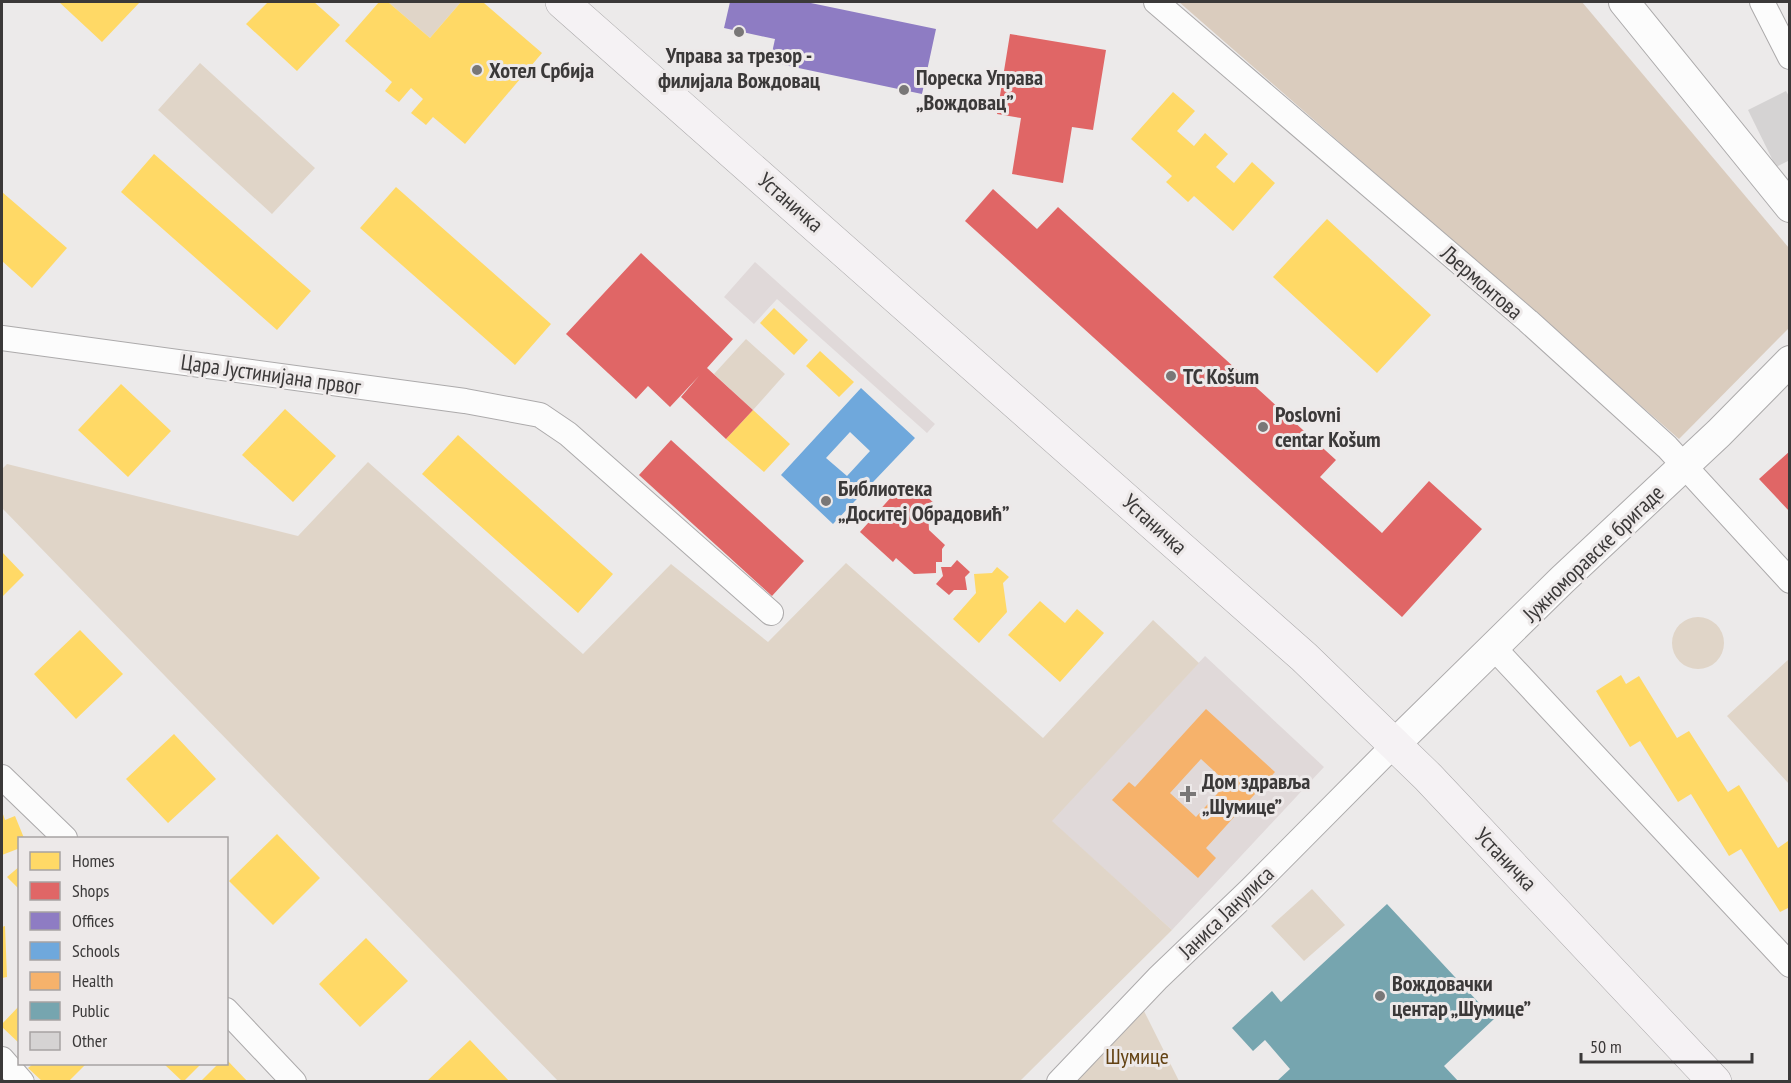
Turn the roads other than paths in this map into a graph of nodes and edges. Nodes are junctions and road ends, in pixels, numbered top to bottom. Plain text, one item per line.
1 (562, 2) edge
2 (1156, 2) edge
3 (1625, 2) edge
4 (1762, 2) edge
5 (1790, 57) edge
6 (1785, 193) edge
7 (2, 338) edge
8 (1790, 361) edge
9 (1685, 465) junction
10 (1790, 581) edge
11 (771, 613) dead end
12 (1494, 648) junction
13 (1395, 744) junction
14 (2, 777) edge
15 (63, 837) edge
16 (1790, 965) edge
17 (228, 1012) edge
18 (2, 1059) edge
19 (22, 1082) edge
20 (294, 1082) edge
21 (1059, 1082) edge
22 (1715, 1082) edge

1 - 13 main road, Устаничка
2 - 9 street, Љермонтова
3 - 6 street
4 - 5 street
7 - 11 street, Цара Јустинијана првог
8 - 9 street, Јужноморавске бригаде
9 - 10 street, Љермонтова
9 - 12 street, Јужноморавске бригаде
12 - 13 street, Јужноморавске бригаде
12 - 16 street
13 - 21 street, Јаниса Јанулиса
13 - 22 main road, Устаничка
14 - 15 street
17 - 20 street
18 - 19 street

